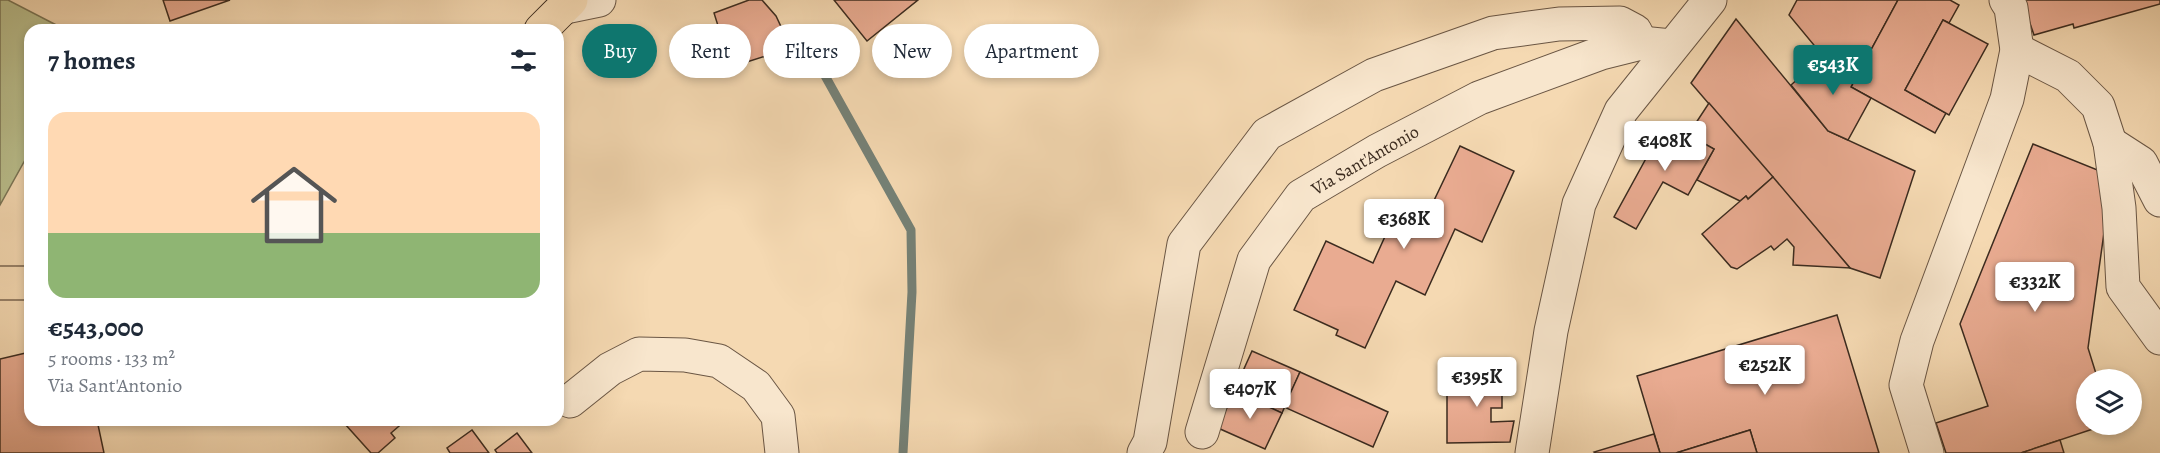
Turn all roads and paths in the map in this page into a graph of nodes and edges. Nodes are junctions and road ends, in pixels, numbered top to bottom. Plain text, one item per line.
1 (599, 0) edge
2 (1710, 0) edge
3 (2006, 0) edge
4 (568, 4) edge
5 (547, 24) edge
6 (1656, 45) junction
7 (2017, 50) junction
8 (2110, 143) junction
9 (2160, 200) edge
10 (0, 283) edge
11 (24, 283) edge
12 (2160, 338) edge
13 (570, 401) dead end
14 (1202, 432) dead end
15 (782, 453) edge
16 (1144, 453) edge
17 (1532, 453) edge
18 (1927, 453) edge

1 - 4 street
2 - 6 street
3 - 7 street
4 - 5 main road
6 - 14 street, Via Sant'Antonio
6 - 16 street
6 - 17 street
7 - 8 street
7 - 18 street
8 - 9 street
8 - 12 street
10 - 11 main road
13 - 15 street

